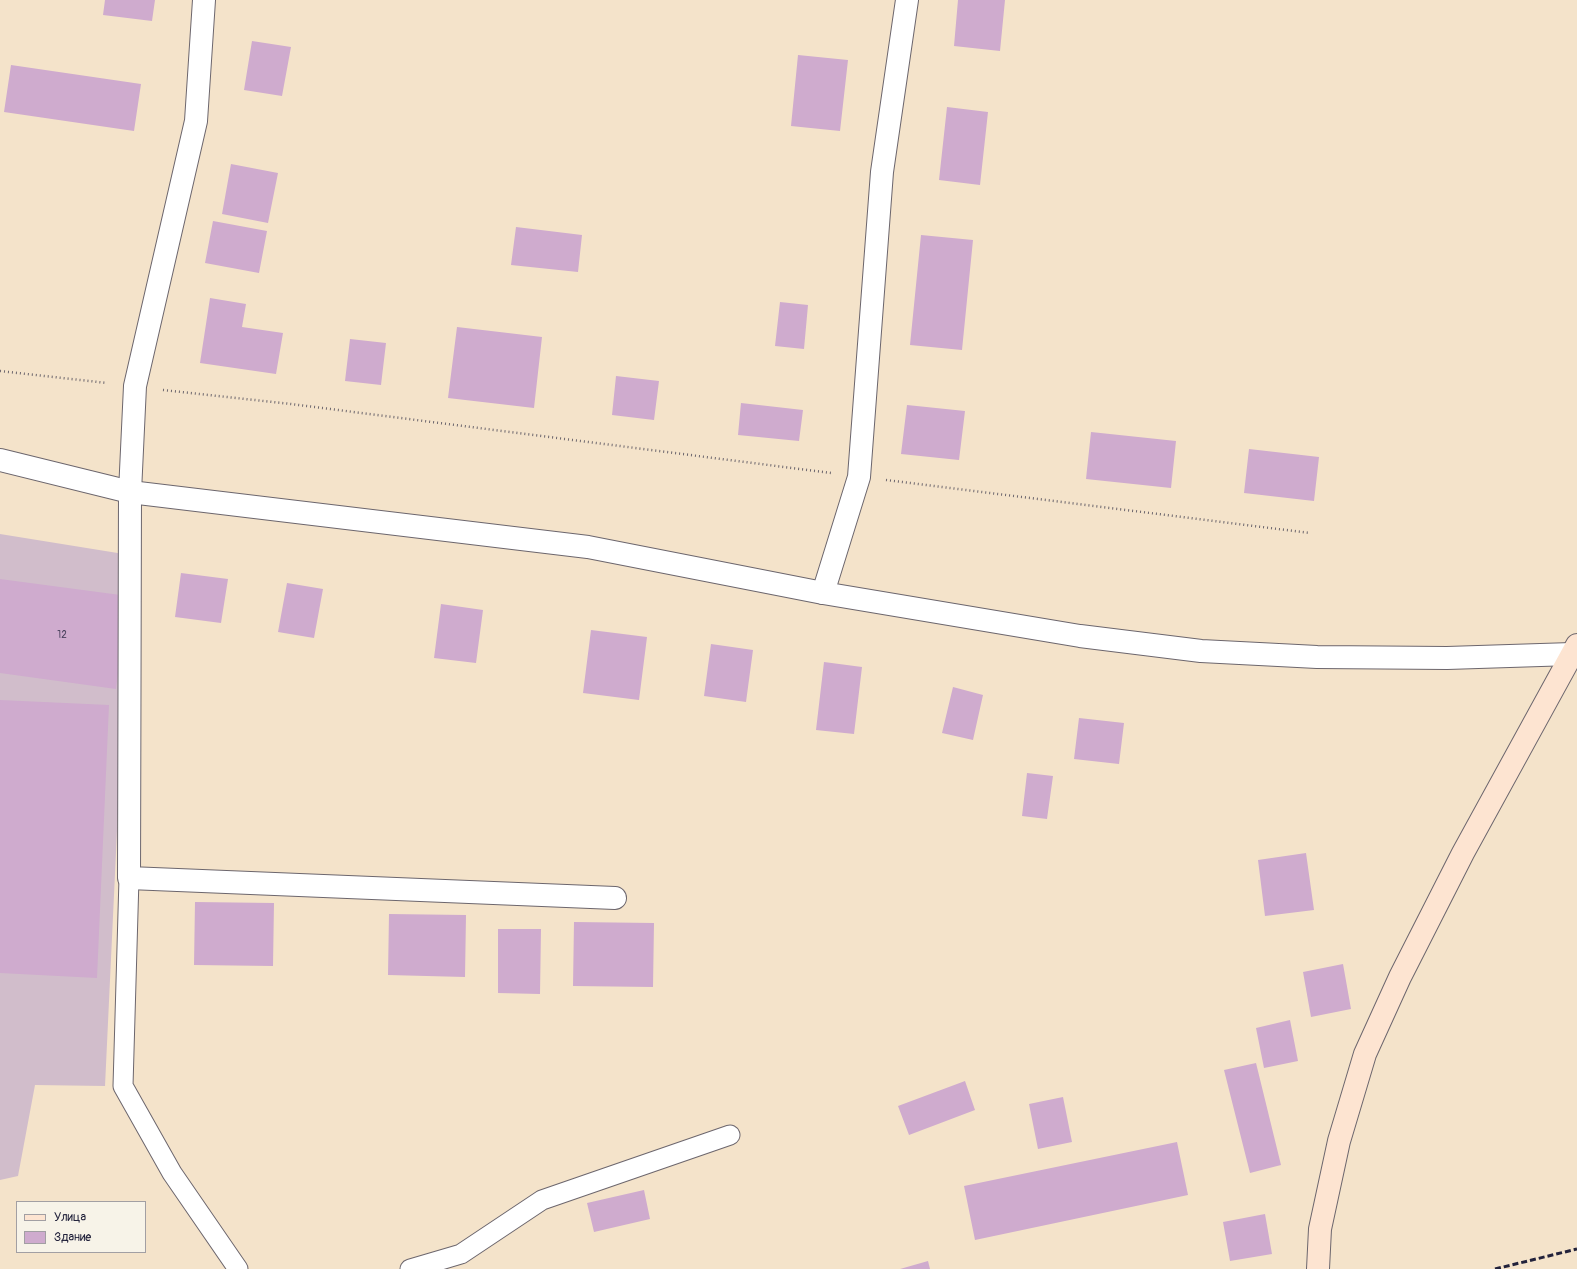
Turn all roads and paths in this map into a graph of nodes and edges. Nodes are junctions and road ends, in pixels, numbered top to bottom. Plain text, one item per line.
1 (204, 0) edge
2 (907, 0) edge
3 (0, 372) edge
4 (135, 386) junction
5 (0, 460) edge
6 (859, 477) junction
7 (130, 492) junction
8 (1310, 533) dead end
9 (823, 593) junction
10 (1575, 649) edge
11 (129, 878) junction
12 (615, 898) dead end
13 (730, 1135) dead end
14 (238, 1269) edge
15 (410, 1269) edge
16 (1318, 1269) edge

1 - 4 street
2 - 6 street
3 - 4 path
4 - 6 path
4 - 7 street
5 - 7 street
6 - 8 path
6 - 9 street
7 - 9 street
7 - 11 street
9 - 10 street
10 - 16 main road
11 - 12 street
11 - 14 lane
13 - 15 lane

